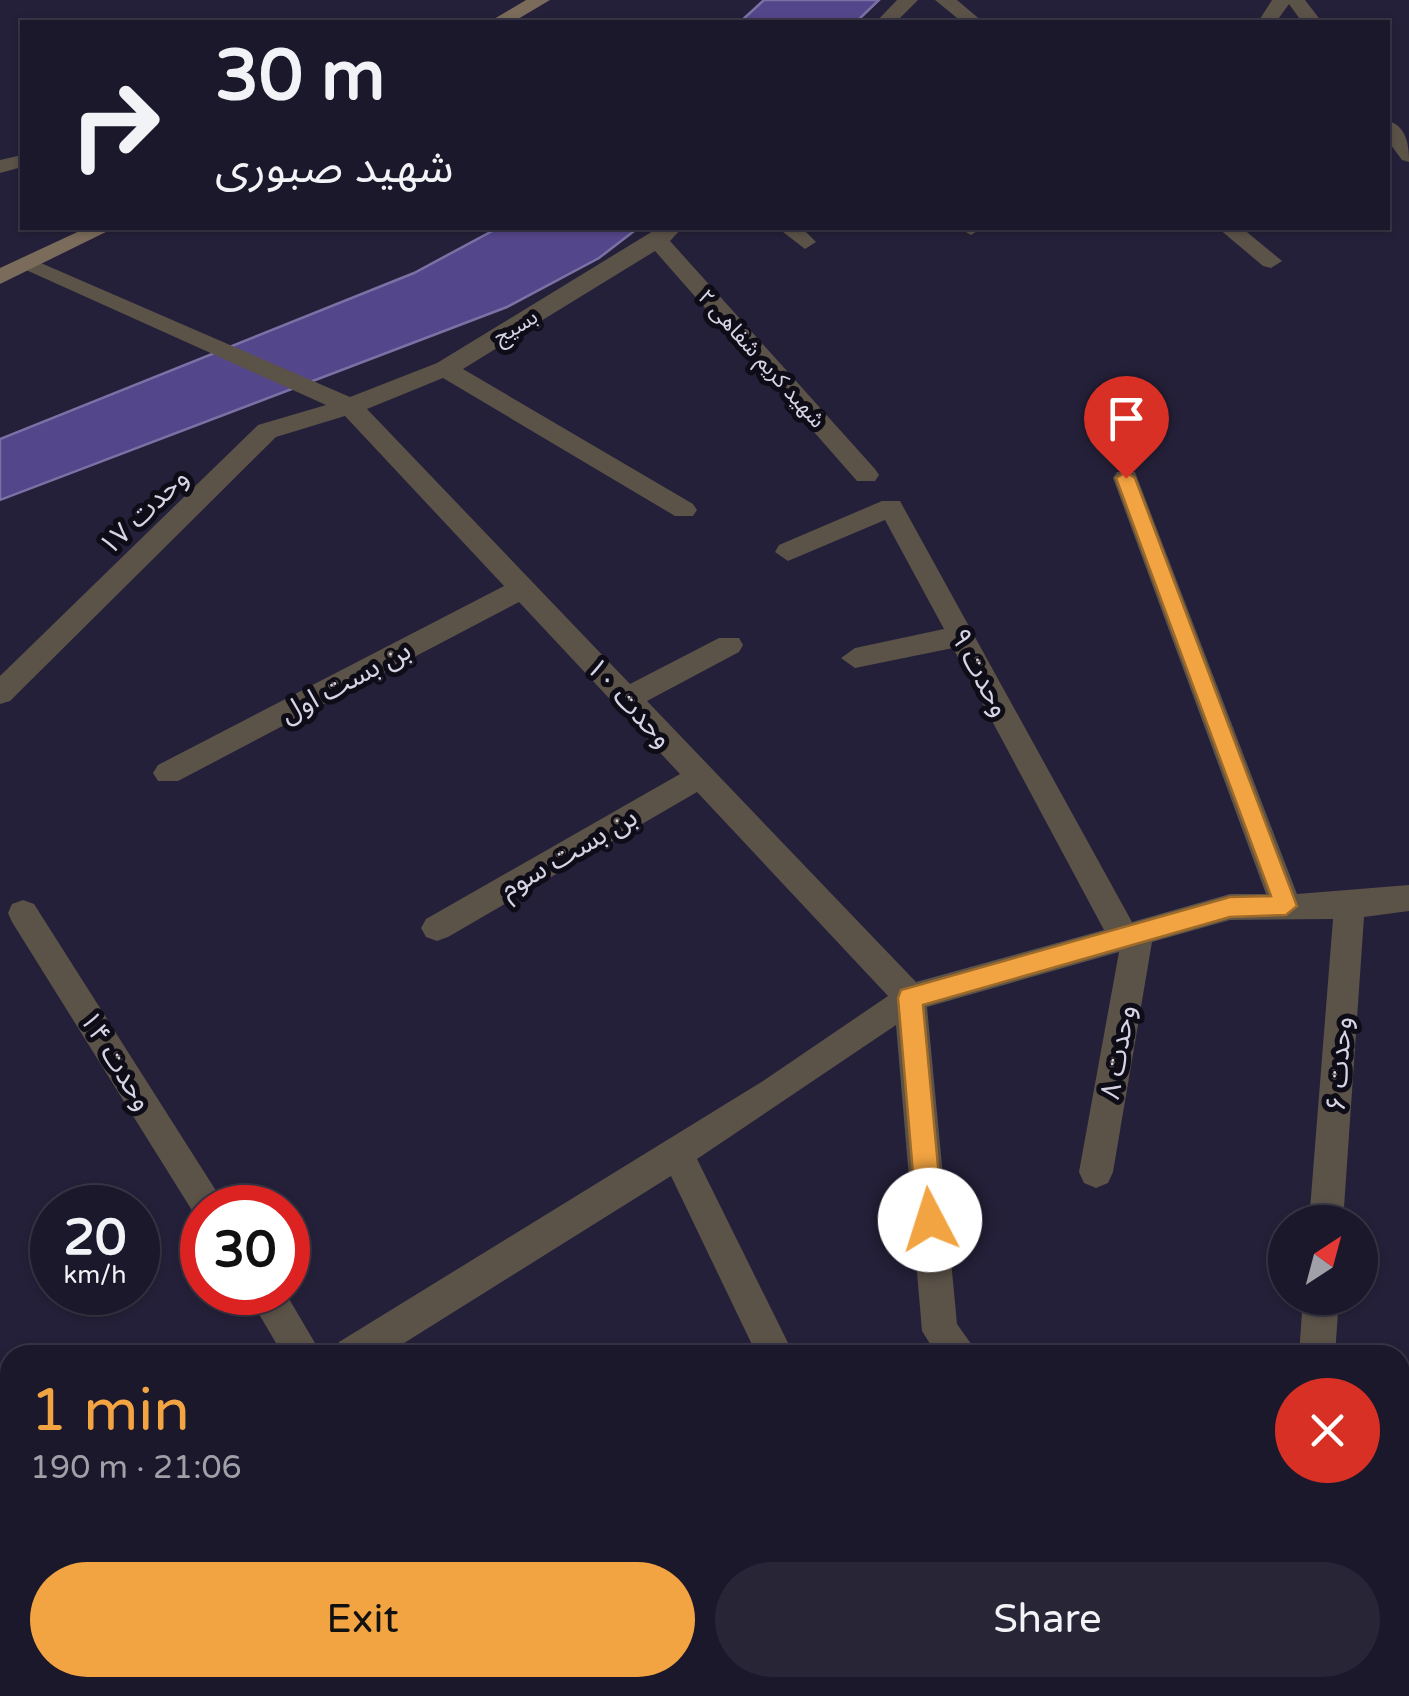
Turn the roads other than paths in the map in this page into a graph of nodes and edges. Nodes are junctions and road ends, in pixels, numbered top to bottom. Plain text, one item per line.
1 (540, 0) edge
2 (908, 0) edge
3 (944, 0) edge
4 (1295, 0) edge
5 (504, 20) edge
6 (886, 20) edge
7 (970, 20) edge
8 (1310, 20) edge
9 (1390, 130) edge
10 (1409, 156) edge
11 (100, 230) edge
12 (1232, 230) edge
13 (664, 234) edge
14 (1271, 261) dead end
15 (26, 265) junction
16 (0, 277) edge
17 (445, 369) junction
18 (350, 406) junction
19 (866, 475) dead end
20 (1126, 478) dead end
21 (684, 510) dead end
22 (788, 552) dead end
23 (522, 588) junction
24 (961, 636) junction
25 (729, 645) dead end
26 (856, 658) dead end
27 (0, 693) edge
28 (626, 699) junction
29 (168, 773) dead end
30 (700, 776) junction
31 (1409, 898) edge
32 (1286, 906) junction
33 (1349, 906) junction
34 (23, 913) dead end
35 (437, 928) dead end
36 (1131, 935) junction
37 (910, 998) junction
38 (677, 1153) junction
39 (1096, 1172) dead end
40 (195, 1185) edge
41 (1327, 1205) edge
42 (279, 1315) edge
43 (1320, 1315) edge
44 (298, 1345) edge
45 (368, 1345) edge
46 (771, 1345) edge
47 (953, 1345) edge
48 (1318, 1345) edge

1 - 5 street
2 - 6 street
3 - 7 street
4 - 8 street
9 - 10 street
11 - 15 street
12 - 14 street
13 - 17 street, بسیج
13 - 19 street, شهید کریم شفاهی ۲
15 - 16 street
15 - 18 street
17 - 18 street, بسیج
17 - 21 street
18 - 23 street, وحدت ۱۰
18 - 27 street, وحدت ۱۷
20 - 32 street
22 - 24 street, وحدت ۹
23 - 28 street, وحدت ۱۰
23 - 29 street, بن بست اول
24 - 26 street
24 - 36 street, وحدت ۹
25 - 28 street
28 - 30 street, وحدت ۱۰
30 - 35 street, بن بست سوم
30 - 37 street, وحدت ۱۰
31 - 33 street
32 - 33 street
32 - 36 street
33 - 41 street, وحدت ۶
34 - 40 street, وحدت ۱۴
36 - 37 street
36 - 39 street, وحدت ۸
37 - 38 street
37 - 47 street
38 - 45 street
38 - 46 street
42 - 44 street
43 - 48 street

